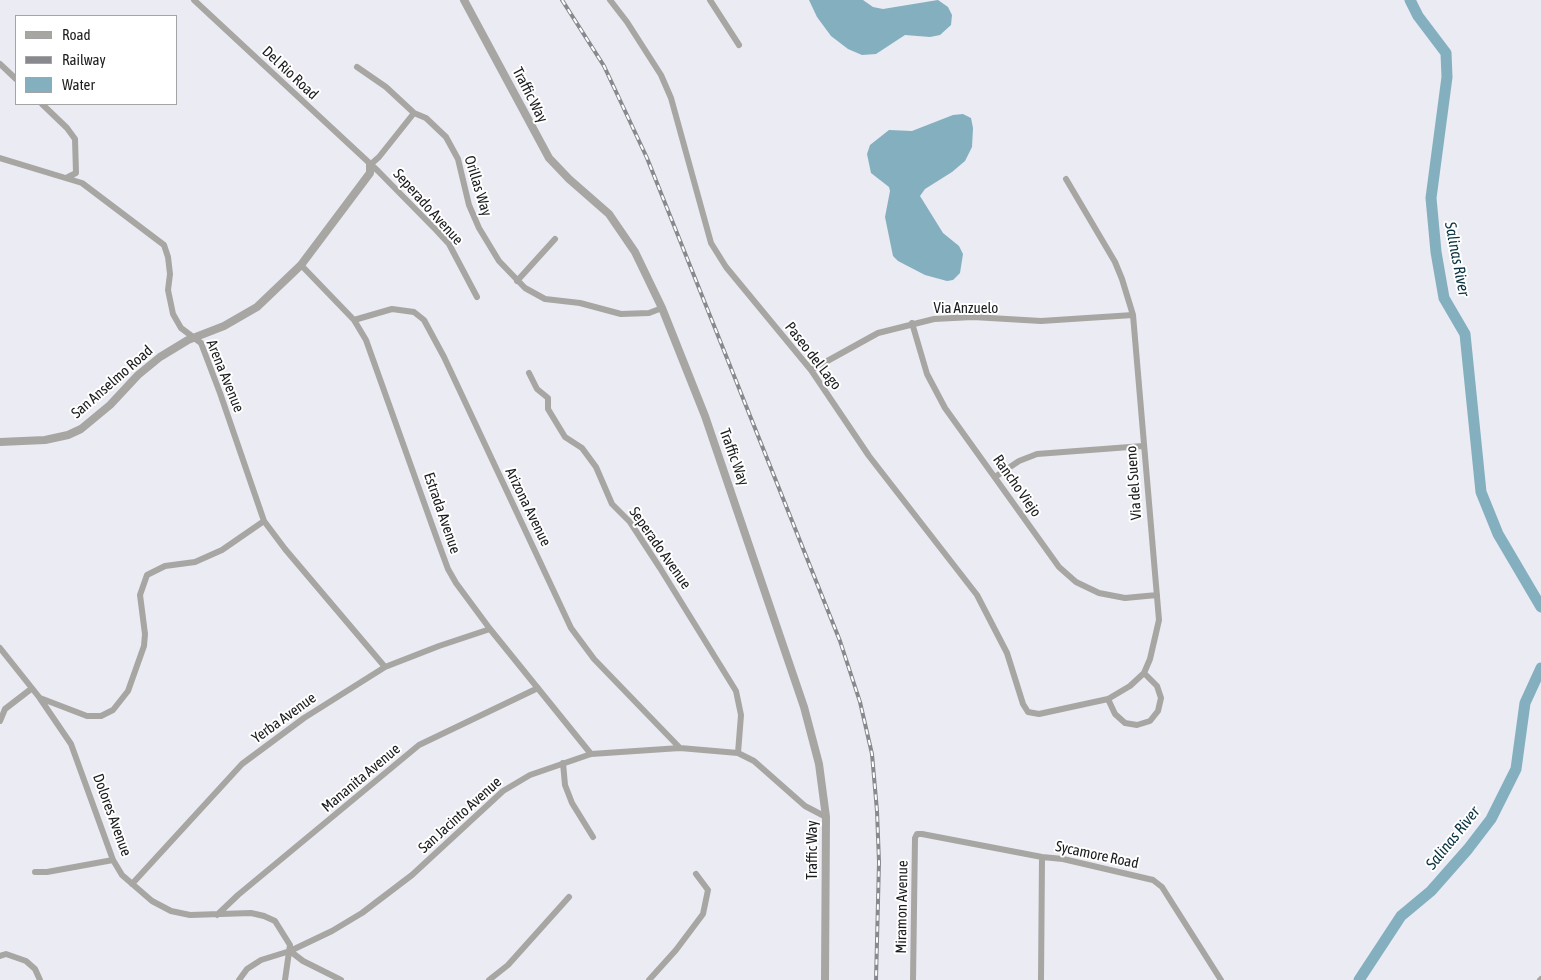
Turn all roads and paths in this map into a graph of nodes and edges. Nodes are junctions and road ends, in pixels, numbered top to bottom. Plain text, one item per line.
1 (194, 0) edge
2 (464, 0) edge
3 (610, 0) edge
4 (710, 0) edge
5 (739, 45) dead end
6 (0, 64) edge
7 (357, 67) dead end
8 (15, 78) edge
9 (43, 105) edge
10 (414, 113) junction
11 (0, 158) edge
12 (370, 165) junction
13 (68, 177) junction
14 (1066, 179) dead end
15 (556, 239) dead end
16 (301, 265) junction
17 (517, 281) junction
18 (477, 297) dead end
19 (662, 308) junction
20 (1133, 315) junction
21 (354, 320) junction
22 (912, 322) junction
23 (194, 336) junction
24 (811, 370) junction
25 (529, 373) dead end
26 (0, 442) edge
27 (1143, 446) junction
28 (995, 477) junction
29 (264, 521) junction
30 (1157, 595) junction
31 (490, 629) junction
32 (0, 648) edge
33 (385, 667) junction
34 (1144, 673) junction
35 (538, 688) junction
36 (31, 689) junction
37 (39, 697) junction
38 (1108, 700) junction
39 (0, 721) edge
40 (680, 748) junction
41 (738, 753) junction
42 (591, 754) junction
43 (563, 763) junction
44 (826, 817) junction
45 (917, 834) joint
46 (592, 837) dead end
47 (1042, 857) junction
48 (114, 860) junction
49 (35, 872) dead end
50 (696, 874) dead end
51 (132, 884) junction
52 (569, 898) dead end
53 (217, 915) junction
54 (290, 952) junction
55 (0, 956) edge
56 (40, 980) edge
57 (239, 980) edge
58 (285, 980) edge
59 (341, 980) edge
60 (489, 980) edge
61 (649, 980) edge
62 (825, 980) edge
63 (913, 980) edge
64 (1041, 980) edge
65 (1221, 980) edge

1 - 12 street, Del Rio Road
2 - 19 street, Traffic Way
3 - 24 street, Paseo del Lago
4 - 5 street
6 - 8 street
7 - 10 street, Orillas Way
9 - 13 street
10 - 12 street
10 - 17 street, Orillas Way
11 - 13 street, Arena Avenue
12 - 16 street, San Anselmo Road
12 - 18 street, Seperado Avenue
13 - 23 street, Arena Avenue
14 - 20 street, Via del Sueno
15 - 17 street
16 - 21 street, Estrada Avenue
16 - 23 street, San Anselmo Road
17 - 19 street, Orillas Way
19 - 44 street, Traffic Way
20 - 22 street, Via Anzuelo
20 - 27 street, Via del Sueno
21 - 31 street, Estrada Avenue
21 - 40 street, Arizona Avenue
22 - 24 street, Via Anzuelo
22 - 28 street, Rancho Viejo
23 - 26 street, San Anselmo Road
23 - 29 street, Arena Avenue
24 - 38 street, Paseo del Lago
25 - 41 street, Seperado Avenue
27 - 28 street
27 - 30 street, Via del Sueno
28 - 30 street, Rancho Viejo
29 - 33 street, Arena Avenue
29 - 37 street
30 - 34 street, Via del Sueno
31 - 33 street, Yerba Avenue
31 - 35 street, Estrada Avenue
32 - 36 street, Dolores Avenue
33 - 51 street, Yerba Avenue
34 - 38 street
34 - 38 street
35 - 42 street, Estrada Avenue
35 - 53 street, Mananita Avenue
36 - 37 street, Dolores Avenue
36 - 39 street
37 - 48 street, Dolores Avenue
40 - 41 street, San Jacinto Avenue
40 - 42 street, San Jacinto Avenue
41 - 44 street, San Jacinto Avenue
42 - 43 street, San Jacinto Avenue
43 - 46 street
43 - 54 street, San Jacinto Avenue
44 - 62 street, Traffic Way
45 - 47 street, Sycamore Road
45 - 63 street, Miramon Avenue
47 - 64 street
47 - 65 street, Sycamore Road
48 - 49 street
48 - 51 street, Dolores Avenue
50 - 61 street
51 - 53 street, Dolores Avenue
52 - 60 street
53 - 54 street, Dolores Avenue
54 - 57 street, San Jacinto Avenue
54 - 58 street
54 - 59 street
55 - 56 street

